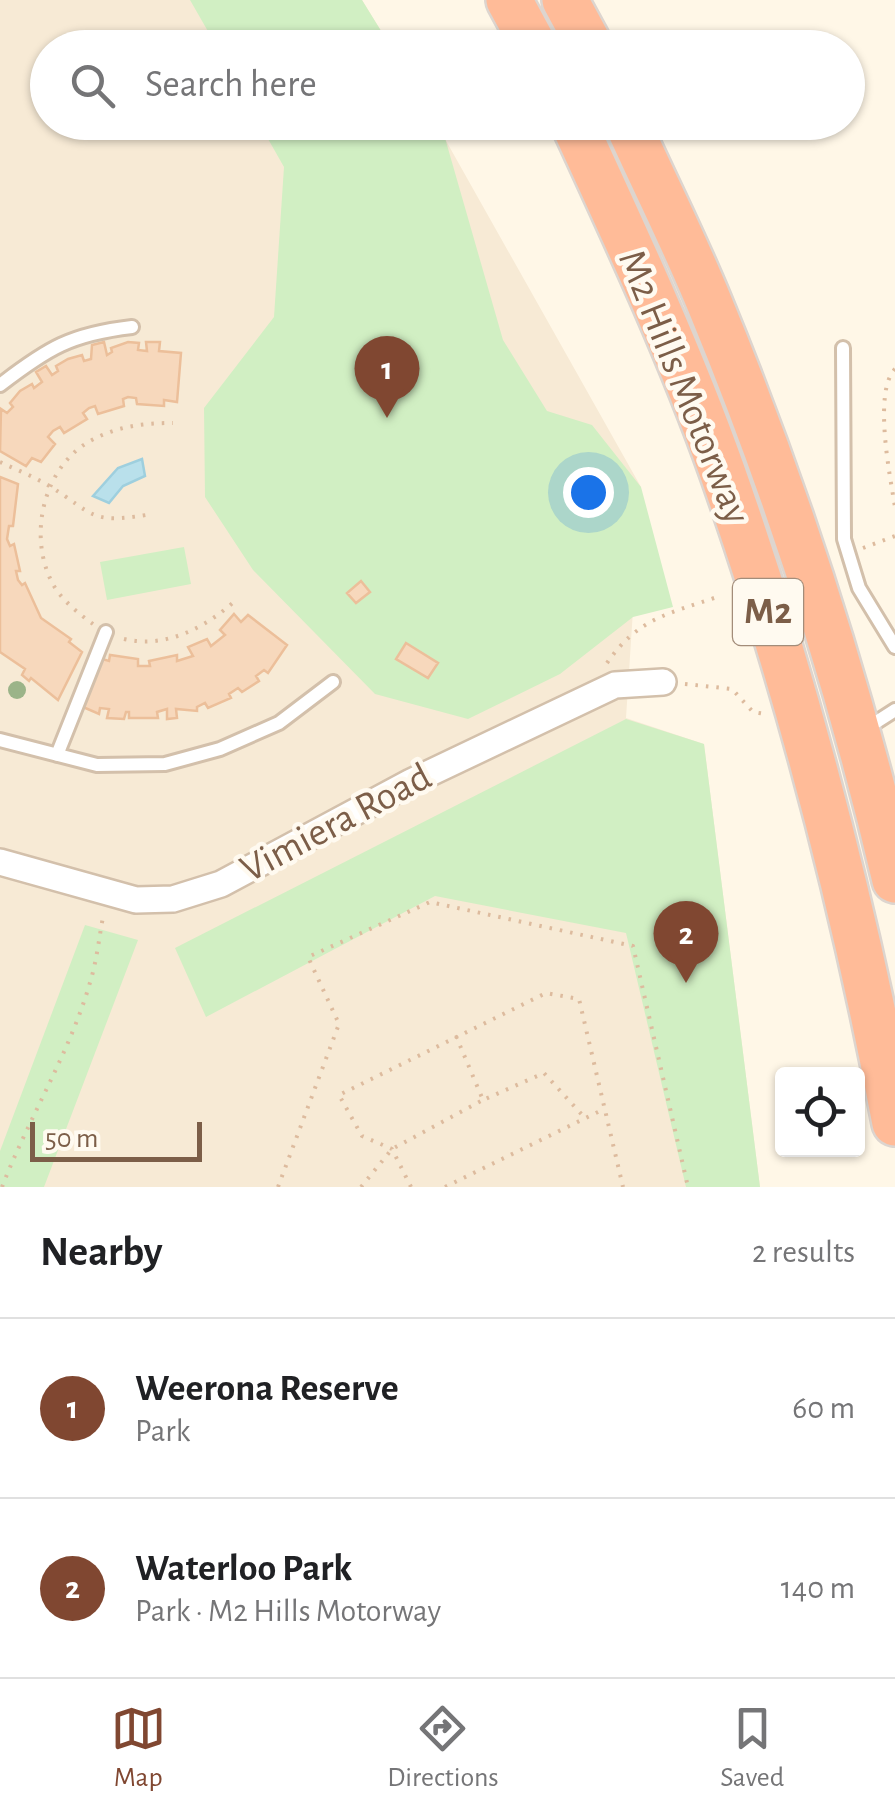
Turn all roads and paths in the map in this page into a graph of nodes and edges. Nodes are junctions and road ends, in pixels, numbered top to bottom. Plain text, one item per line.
1 (509, 0) edge
2 (565, 0) edge
3 (525, 30) edge
4 (581, 30) edge
5 (584, 140) edge
6 (632, 140) edge
7 (686, 313) junction
8 (132, 327) dead end
9 (843, 348) dead end
10 (895, 369) edge
11 (0, 386) edge
12 (174, 423) dead end
13 (0, 462) edge
14 (51, 487) junction
15 (895, 507) edge
16 (146, 516) dead end
17 (895, 536) edge
18 (863, 548) dead end
19 (717, 597) dead end
20 (236, 599) dead end
21 (106, 632) junction
22 (895, 647) edge
23 (606, 665) dead end
24 (334, 682) dead end
25 (663, 682) joint
26 (798, 705) junction
27 (895, 710) edge
28 (857, 733) junction
29 (0, 740) edge
30 (57, 755) junction
31 (0, 862) edge
32 (895, 880) edge
33 (107, 893) junction
34 (456, 1036) junction
35 (483, 1100) junction
36 (604, 1108) junction
37 (585, 1118) junction
38 (895, 1123) edge
39 (392, 1150) junction
40 (2, 1187) edge
41 (278, 1187) edge
42 (361, 1187) edge
43 (412, 1187) edge
44 (445, 1187) edge
45 (623, 1187) edge
46 (688, 1187) edge

1 - 3 highway
2 - 4 highway
5 - 7 highway, M2 Hills Motorway / M2
6 - 7 highway, M2 Hills Motorway / M2
7 - 26 highway, M2 Hills Motorway / M2
7 - 28 highway, M2 Hills Motorway / M2
8 - 11 lane
9 - 22 lane
10 - 15 path
12 - 14 path
13 - 14 path
14 - 16 path
14 - 21 path
17 - 18 path
19 - 23 path
20 - 21 path
21 - 30 lane
24 - 30 lane
25 - 26 path
25 - 33 street, Vimiera Road
26 - 38 highway, M2 Hills Motorway / M2
27 - 28 lane
28 - 32 highway, M2 Hills Motorway / M2
29 - 30 lane
31 - 33 street, Vimiera Road
33 - 40 path
34 - 35 path
34 - 36 path
34 - 39 path
35 - 37 path
35 - 39 path
36 - 37 path
36 - 45 path
37 - 44 path
39 - 42 path
39 - 43 path
41 - 46 path

